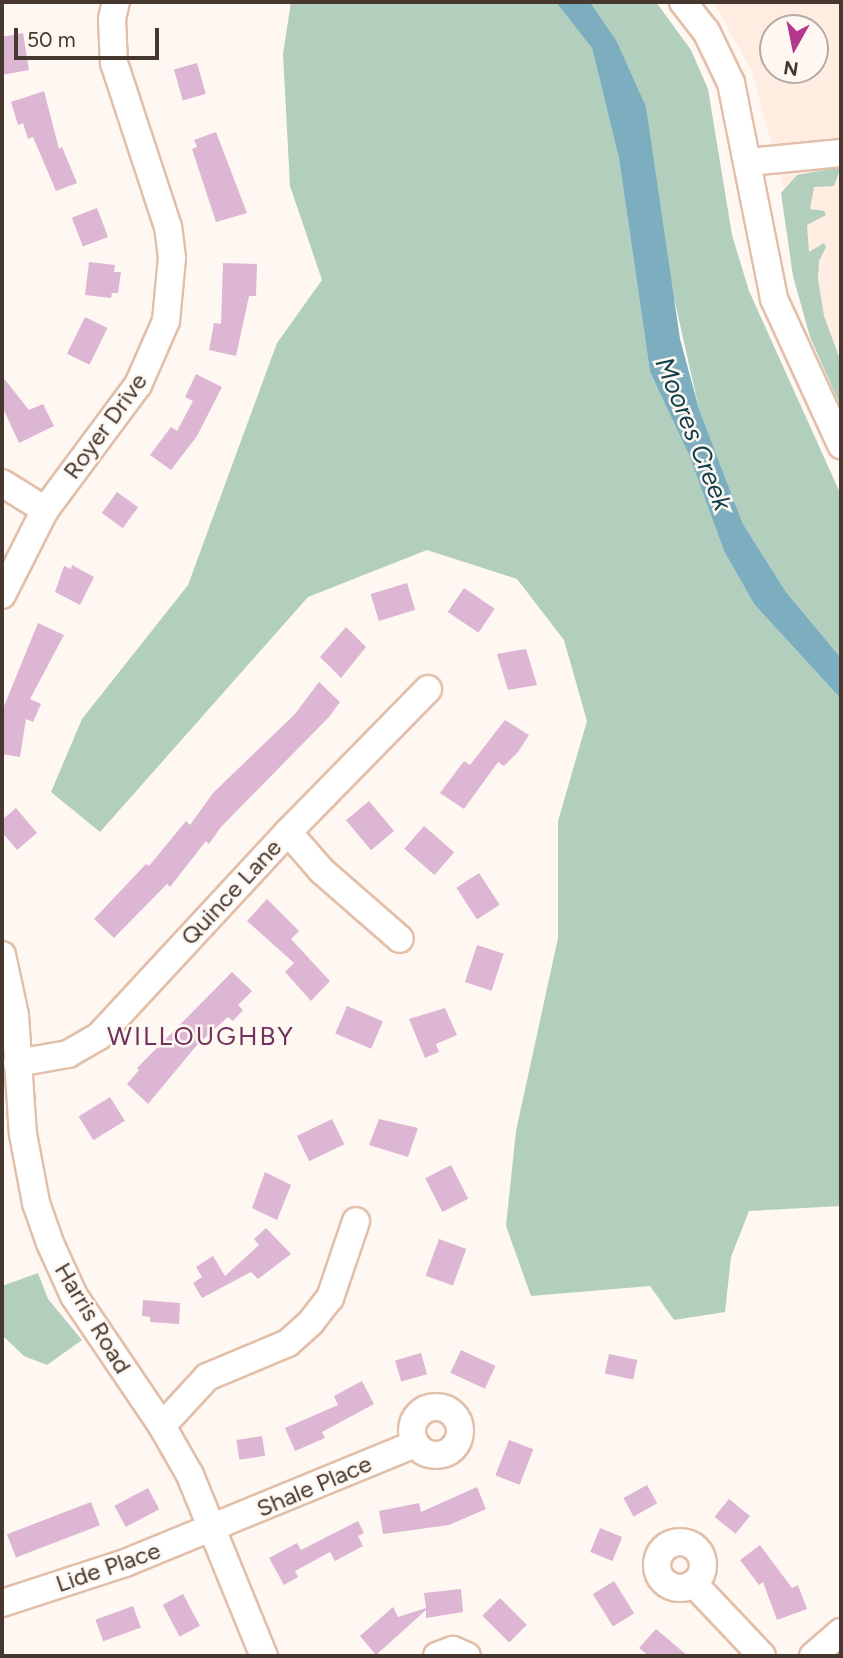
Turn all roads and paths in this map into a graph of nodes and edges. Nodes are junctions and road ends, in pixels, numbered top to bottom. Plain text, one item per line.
1 (116, 2) edge
2 (683, 2) edge
3 (841, 153) edge
4 (749, 162) junction
5 (841, 445) edge
6 (2, 482) edge
7 (45, 510) junction
8 (2, 595) edge
9 (428, 689) dead end
10 (288, 832) junction
11 (400, 939) dead end
12 (2, 955) edge
13 (18, 1063) junction
14 (356, 1221) dead end
15 (162, 1426) junction
16 (415, 1444) dead end
17 (212, 1528) junction
18 (694, 1584) dead end
19 (2, 1603) edge
20 (2, 1621) edge
21 (841, 1632) edge
22 (264, 1656) edge
23 (437, 1656) edge
24 (467, 1656) edge
25 (762, 1656) edge
26 (813, 1656) edge

1 - 7 street, Royer Drive
2 - 4 street
3 - 4 street
4 - 5 street
6 - 7 street
7 - 8 street, Royer Drive
9 - 10 street, Quince Lane
10 - 11 street
10 - 13 street, Quince Lane
12 - 13 street, Harris Road
13 - 15 street, Harris Road
14 - 15 street
15 - 17 street, Harris Road
16 - 17 street, Shale Place
17 - 19 street, Lide Place
17 - 22 street, Harris Road
18 - 25 street
19 - 20 street
21 - 26 street
23 - 24 street

